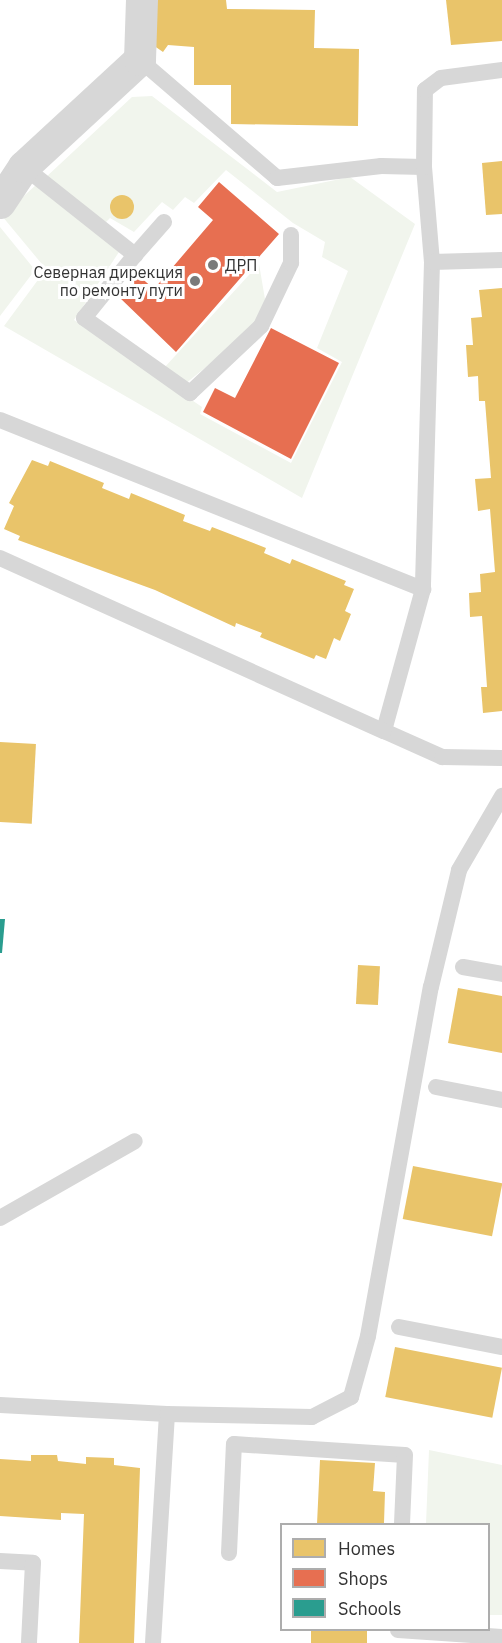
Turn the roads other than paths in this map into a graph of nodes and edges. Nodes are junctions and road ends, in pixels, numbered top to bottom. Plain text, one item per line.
1 (142, 0) edge
2 (140, 60) junction
3 (502, 70) edge
4 (24, 167) junction
5 (424, 167) junction
6 (0, 203) edge
7 (164, 222) dead end
8 (291, 235) dead end
9 (135, 255) junction
10 (502, 260) edge
11 (432, 262) junction
12 (0, 420) edge
13 (0, 558) edge
14 (423, 590) junction
15 (384, 731) junction
16 (502, 758) edge
17 (502, 796) edge
18 (464, 967) dead end
19 (502, 974) edge
20 (436, 1087) dead end
21 (502, 1100) edge
22 (135, 1141) dead end
23 (0, 1218) edge
24 (399, 1327) dead end
25 (502, 1347) edge
26 (0, 1405) edge
27 (166, 1414) junction
28 (402, 1523) edge
29 (229, 1553) dead end
30 (0, 1561) edge
31 (428, 1631) edge
32 (502, 1636) edge
33 (29, 1643) edge
34 (153, 1643) edge

1 - 2 street
2 - 4 street
2 - 5 lane
3 - 5 lane
4 - 6 street
4 - 9 lane
5 - 11 lane
7 - 9 lane
8 - 9 lane
10 - 11 lane
11 - 14 lane
12 - 14 lane
13 - 15 lane
14 - 15 lane
15 - 16 lane
17 - 27 lane
18 - 19 lane
20 - 21 lane
22 - 23 lane
24 - 25 lane
26 - 27 lane
27 - 34 lane
28 - 29 lane
30 - 33 lane
31 - 32 lane

